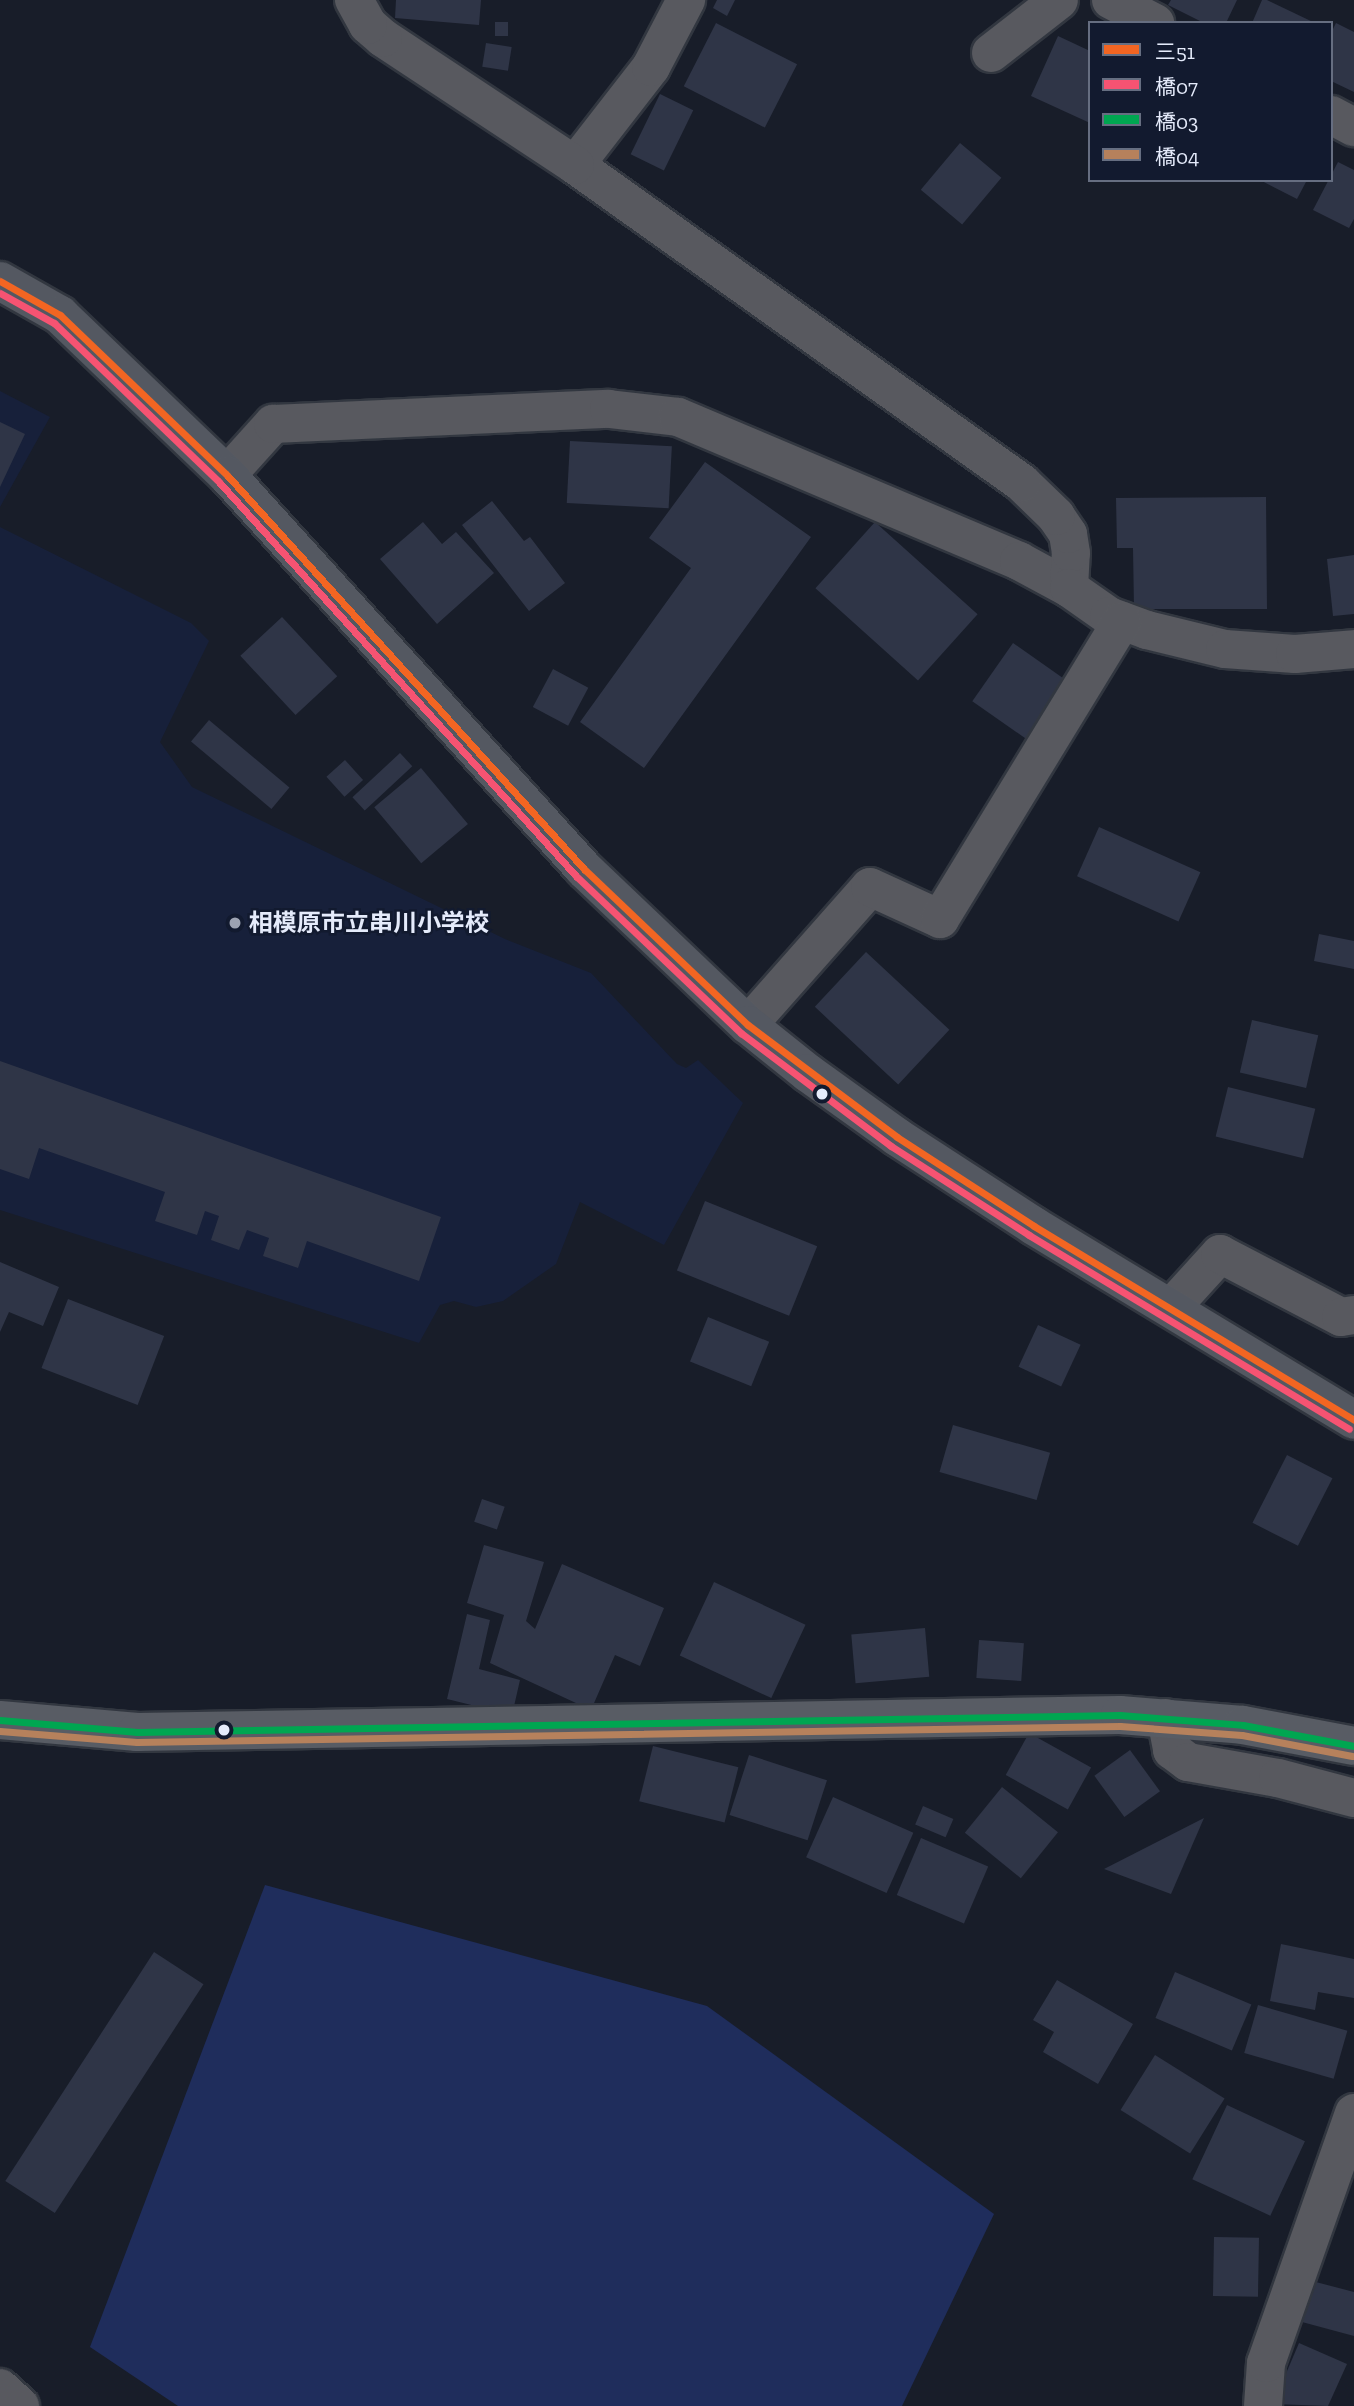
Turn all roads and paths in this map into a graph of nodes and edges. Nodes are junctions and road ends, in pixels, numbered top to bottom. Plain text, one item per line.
1 (354, 0) edge
2 (687, 0) edge
3 (1059, 0) edge
4 (1111, 0) edge
5 (1151, 21) edge
6 (991, 53) dead end
7 (1333, 116) edge
8 (1354, 127) edge
9 (575, 166) junction
10 (0, 281) edge
11 (227, 475) junction
12 (1069, 588) junction
13 (1122, 621) junction
14 (1354, 649) edge
15 (748, 1025) junction
16 (1171, 1308) junction
17 (1354, 1315) edge
18 (1354, 1420) edge
19 (1166, 1718) junction
20 (0, 1720) edge
21 (1354, 1745) edge
22 (1354, 1798) edge
23 (1354, 2113) edge
24 (0, 2388) edge
25 (20, 2406) edge
26 (1263, 2406) edge

1 - 9 street
2 - 9 street
3 - 6 street
4 - 5 street
7 - 8 street
9 - 12 street
10 - 11 highway
11 - 12 street
11 - 15 highway
12 - 13 street
13 - 14 street
13 - 15 street
15 - 16 highway
16 - 17 street
16 - 18 highway
19 - 20 main road
19 - 21 main road
19 - 22 street
23 - 26 street
24 - 25 street

